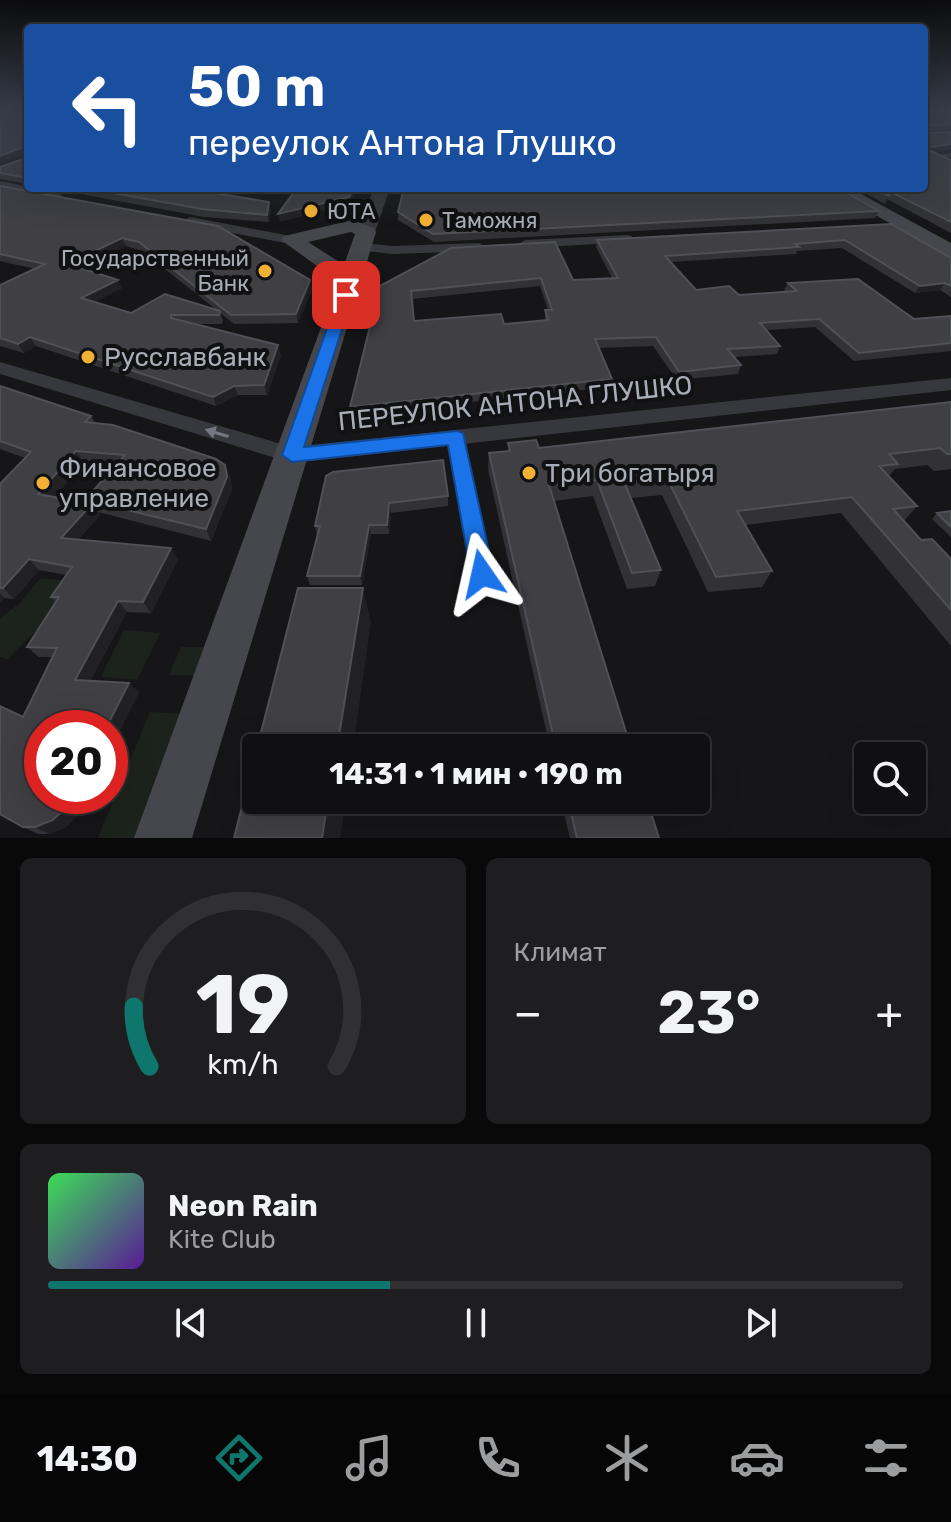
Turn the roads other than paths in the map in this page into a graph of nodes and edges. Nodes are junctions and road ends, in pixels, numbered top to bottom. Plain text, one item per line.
1 (951, 155) edge
2 (934, 156) edge
3 (0, 185) edge
4 (24, 190) edge
5 (34, 192) edge
6 (380, 192) edge
7 (844, 192) edge
8 (77, 201) edge
9 (180, 220) edge
10 (900, 224) junction
11 (868, 225) edge
12 (649, 237) edge
13 (291, 240) junction
14 (354, 246) junction
15 (951, 252) edge
16 (0, 368) edge
17 (951, 384) edge
18 (457, 437) junction
19 (292, 455) junction
20 (482, 574) dead end
21 (163, 838) edge

1 - 2 lane
3 - 4 street
5 - 8 street
6 - 14 street
7 - 10 main road
9 - 13 street
10 - 11 street
10 - 15 main road
12 - 14 street
13 - 14 main road
13 - 14 main road
14 - 19 main road
19 -> 16 street, ПЕРЕУЛОК АНТОНА ГЛУШКО
17 - 18 street, ПЕРЕУЛОК АНТОНА ГЛУШКО
18 - 19 street, ПЕРЕУЛОК АНТОНА ГЛУШКО
18 - 20 lane
19 - 21 main road

